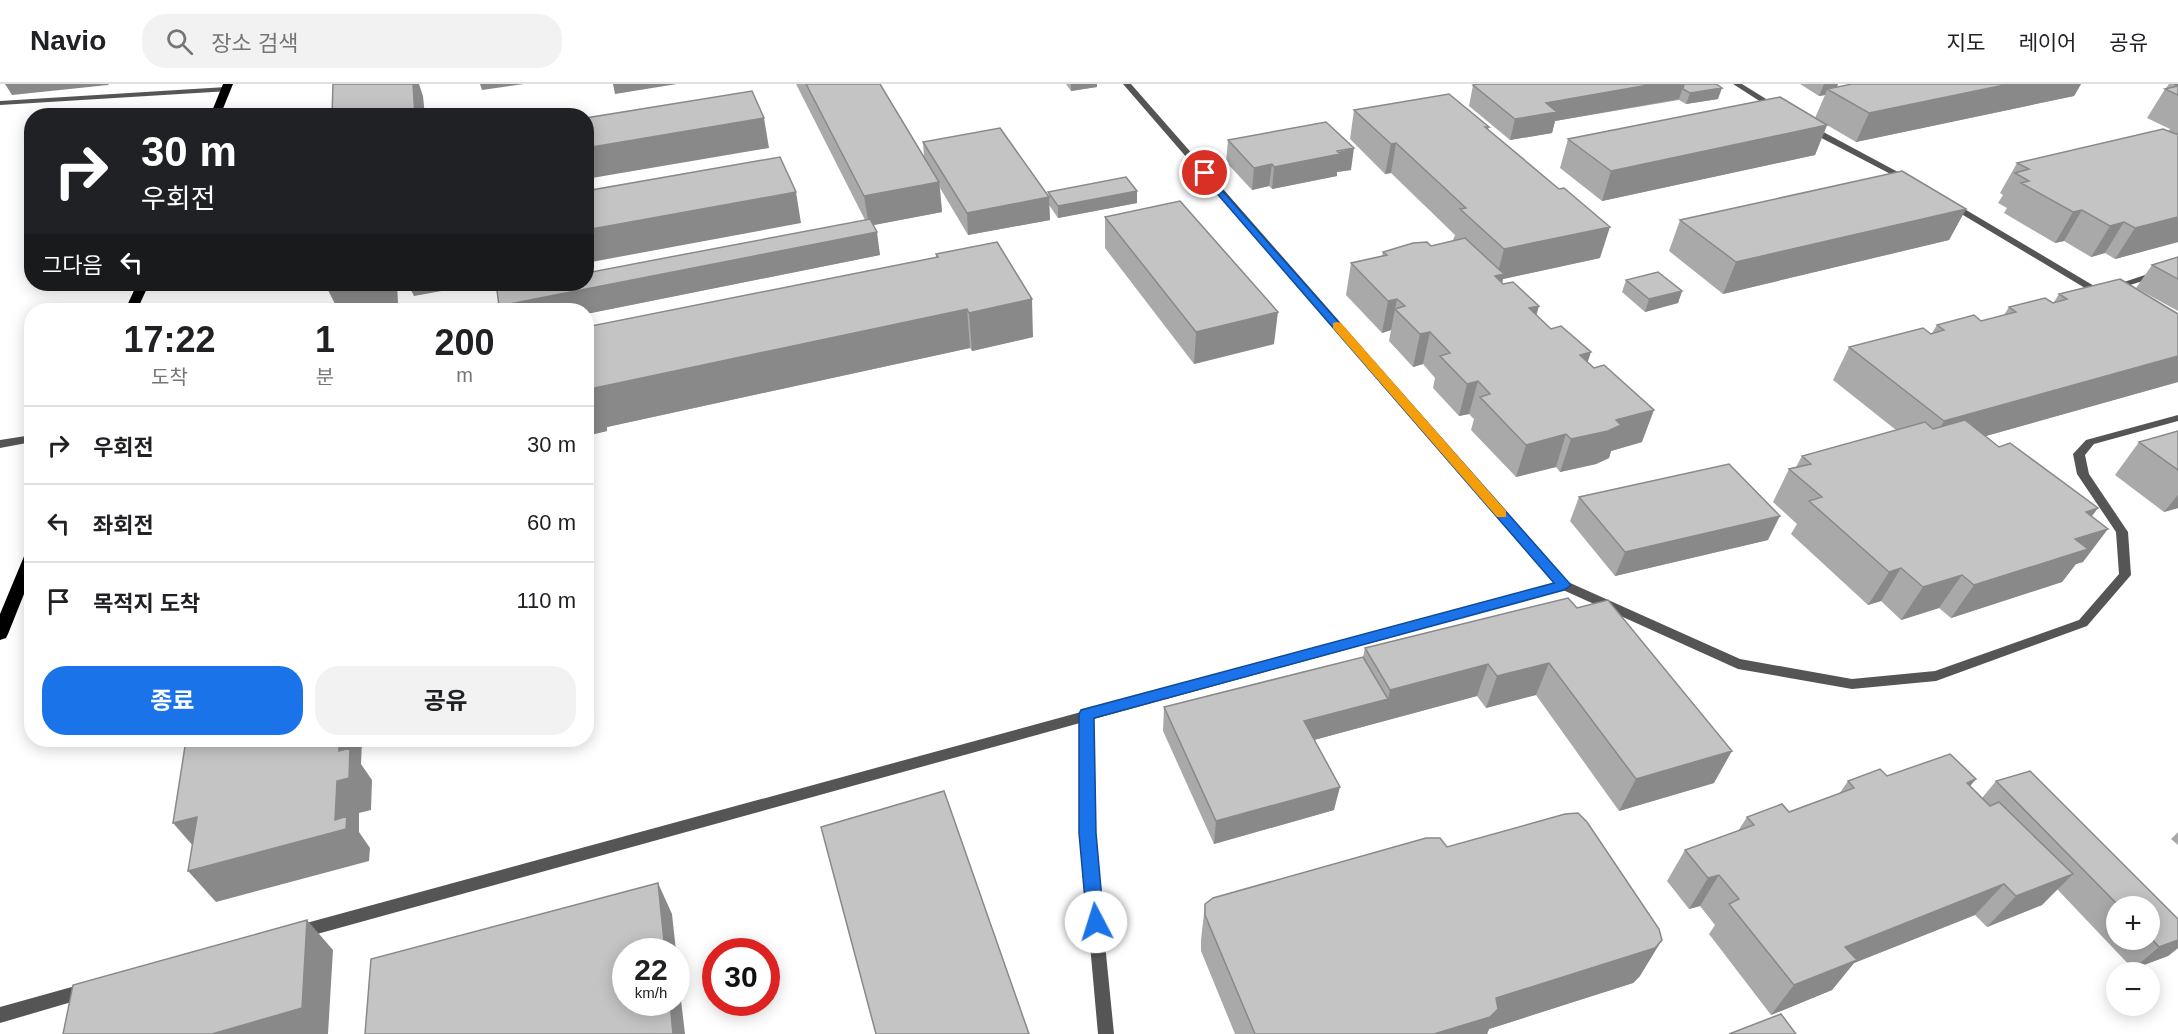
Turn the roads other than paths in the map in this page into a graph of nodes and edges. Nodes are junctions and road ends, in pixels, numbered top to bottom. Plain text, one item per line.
1 (1127, 84) edge
2 (1737, 84) edge
3 (227, 87) edge
4 (0, 104) edge
5 (218, 108) edge
6 (1785, 113) edge
7 (1804, 124) edge
8 (1913, 182) edge
9 (1942, 199) edge
10 (2178, 267) edge
11 (2098, 292) junction
12 (2108, 298) edge
13 (2178, 418) edge
14 (24, 440) edge
15 (0, 444) edge
16 (24, 574) edge
17 (1564, 585) junction
18 (0, 634) edge
19 (1087, 714) junction
20 (289, 935) edge
21 (104, 986) edge
22 (0, 1015) edge
23 (1106, 1034) edge

1 - 17 street
2 - 6 street
3 - 4 street
3 - 5 main road
7 - 8 street
9 - 11 street
10 - 11 street
11 - 12 street
13 - 17 street
14 - 15 street
16 - 18 main road
17 - 19 street
19 - 20 street
19 - 23 street
21 - 22 street

